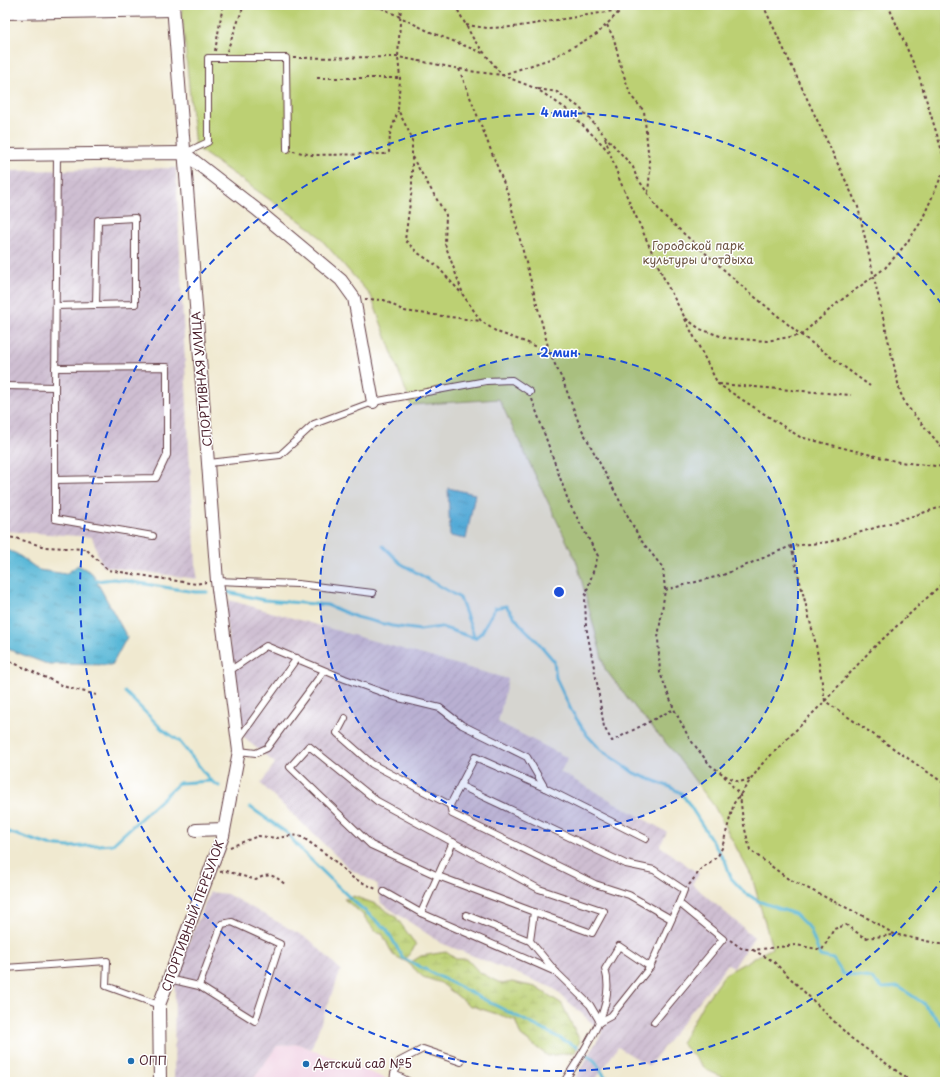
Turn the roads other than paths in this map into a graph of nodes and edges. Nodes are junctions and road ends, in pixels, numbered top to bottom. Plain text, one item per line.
1 (173, 7) edge
2 (5, 13) edge
3 (287, 149) road end
4 (184, 153) junction
5 (5, 155) edge
6 (57, 155) junction
7 (96, 304) junction
8 (56, 306) junction
9 (55, 368) junction
10 (5, 386) edge
11 (55, 387) junction
12 (530, 392) road end
13 (374, 402) junction
14 (209, 463) junction
15 (55, 480) junction
16 (153, 536) dead end
17 (217, 580) junction
18 (373, 593) dead end
19 (297, 658) junction
20 (324, 671) junction
21 (228, 673) junction
22 (344, 718) dead end
23 (238, 746) junction
24 (461, 786) junction
25 (545, 788) junction
26 (450, 805) junction
27 (224, 829) junction
28 (196, 830) dead end
29 (646, 840) dead end
30 (452, 842) junction
31 (438, 876) junction
32 (384, 892) road end
33 (679, 903) junction
34 (534, 912) junction
35 (421, 913) junction
36 (466, 915) dead end
37 (671, 919) junction
38 (530, 941) junction
39 (650, 967) junction
40 (5, 968) edge
41 (556, 972) junction
42 (169, 979) junction
43 (199, 986) junction
44 (159, 1005) junction
45 (600, 1022) junction
46 (654, 1022) dead end
47 (461, 1062) dead end
48 (394, 1074) junction
49 (160, 1082) edge
50 (394, 1082) edge
51 (410, 1082) edge
52 (564, 1082) edge

1 - 2 street
1 - 4 street, СПОРТИВНАЯ УЛИЦА
3 - 4 lane
4 - 6 street
4 - 13 street
4 - 14 street, СПОРТИВНАЯ УЛИЦА
5 - 6 street
6 - 8 lane
7 - 7 lane
7 - 8 lane
8 - 9 lane
9 - 11 lane
9 - 15 lane
10 - 11 lane
11 - 15 lane
12 - 13 lane
13 - 14 lane
14 - 17 street, СПОРТИВНАЯ УЛИЦА
15 - 16 lane
17 - 18 lane
17 - 21 street, СПОРТИВНАЯ УЛИЦА
19 - 20 lane
19 - 21 lane
19 - 23 lane
20 - 23 lane
20 - 25 lane
21 - 23 street, СПОРТИВНАЯ УЛИЦА
22 - 26 lane
23 - 27 street, СПОРТИВНЫЙ ПЕРЕУЛОК
24 - 25 lane
24 - 26 lane
24 - 33 lane
25 - 29 lane
26 - 37 lane
27 - 28 street
27 - 42 street, СПОРТИВНЫЙ ПЕРЕУЛОК
30 - 31 lane
30 - 31 lane
30 - 34 lane
31 - 34 lane
31 - 35 lane
32 - 35 lane
33 - 37 lane
33 - 46 lane
34 - 38 lane
35 - 41 lane
36 - 38 lane
37 - 39 lane
38 - 41 lane
39 - 45 lane
39 - 45 lane
40 - 44 lane
41 - 45 lane
42 - 43 lane
42 - 44 street, СПОРТИВНЫЙ ПЕРЕУЛОК
43 - 43 lane
44 - 49 street, СПОРТИВНЫЙ ПЕРЕУЛОК
45 - 52 lane
47 - 48 lane
48 - 50 lane
48 - 51 lane

